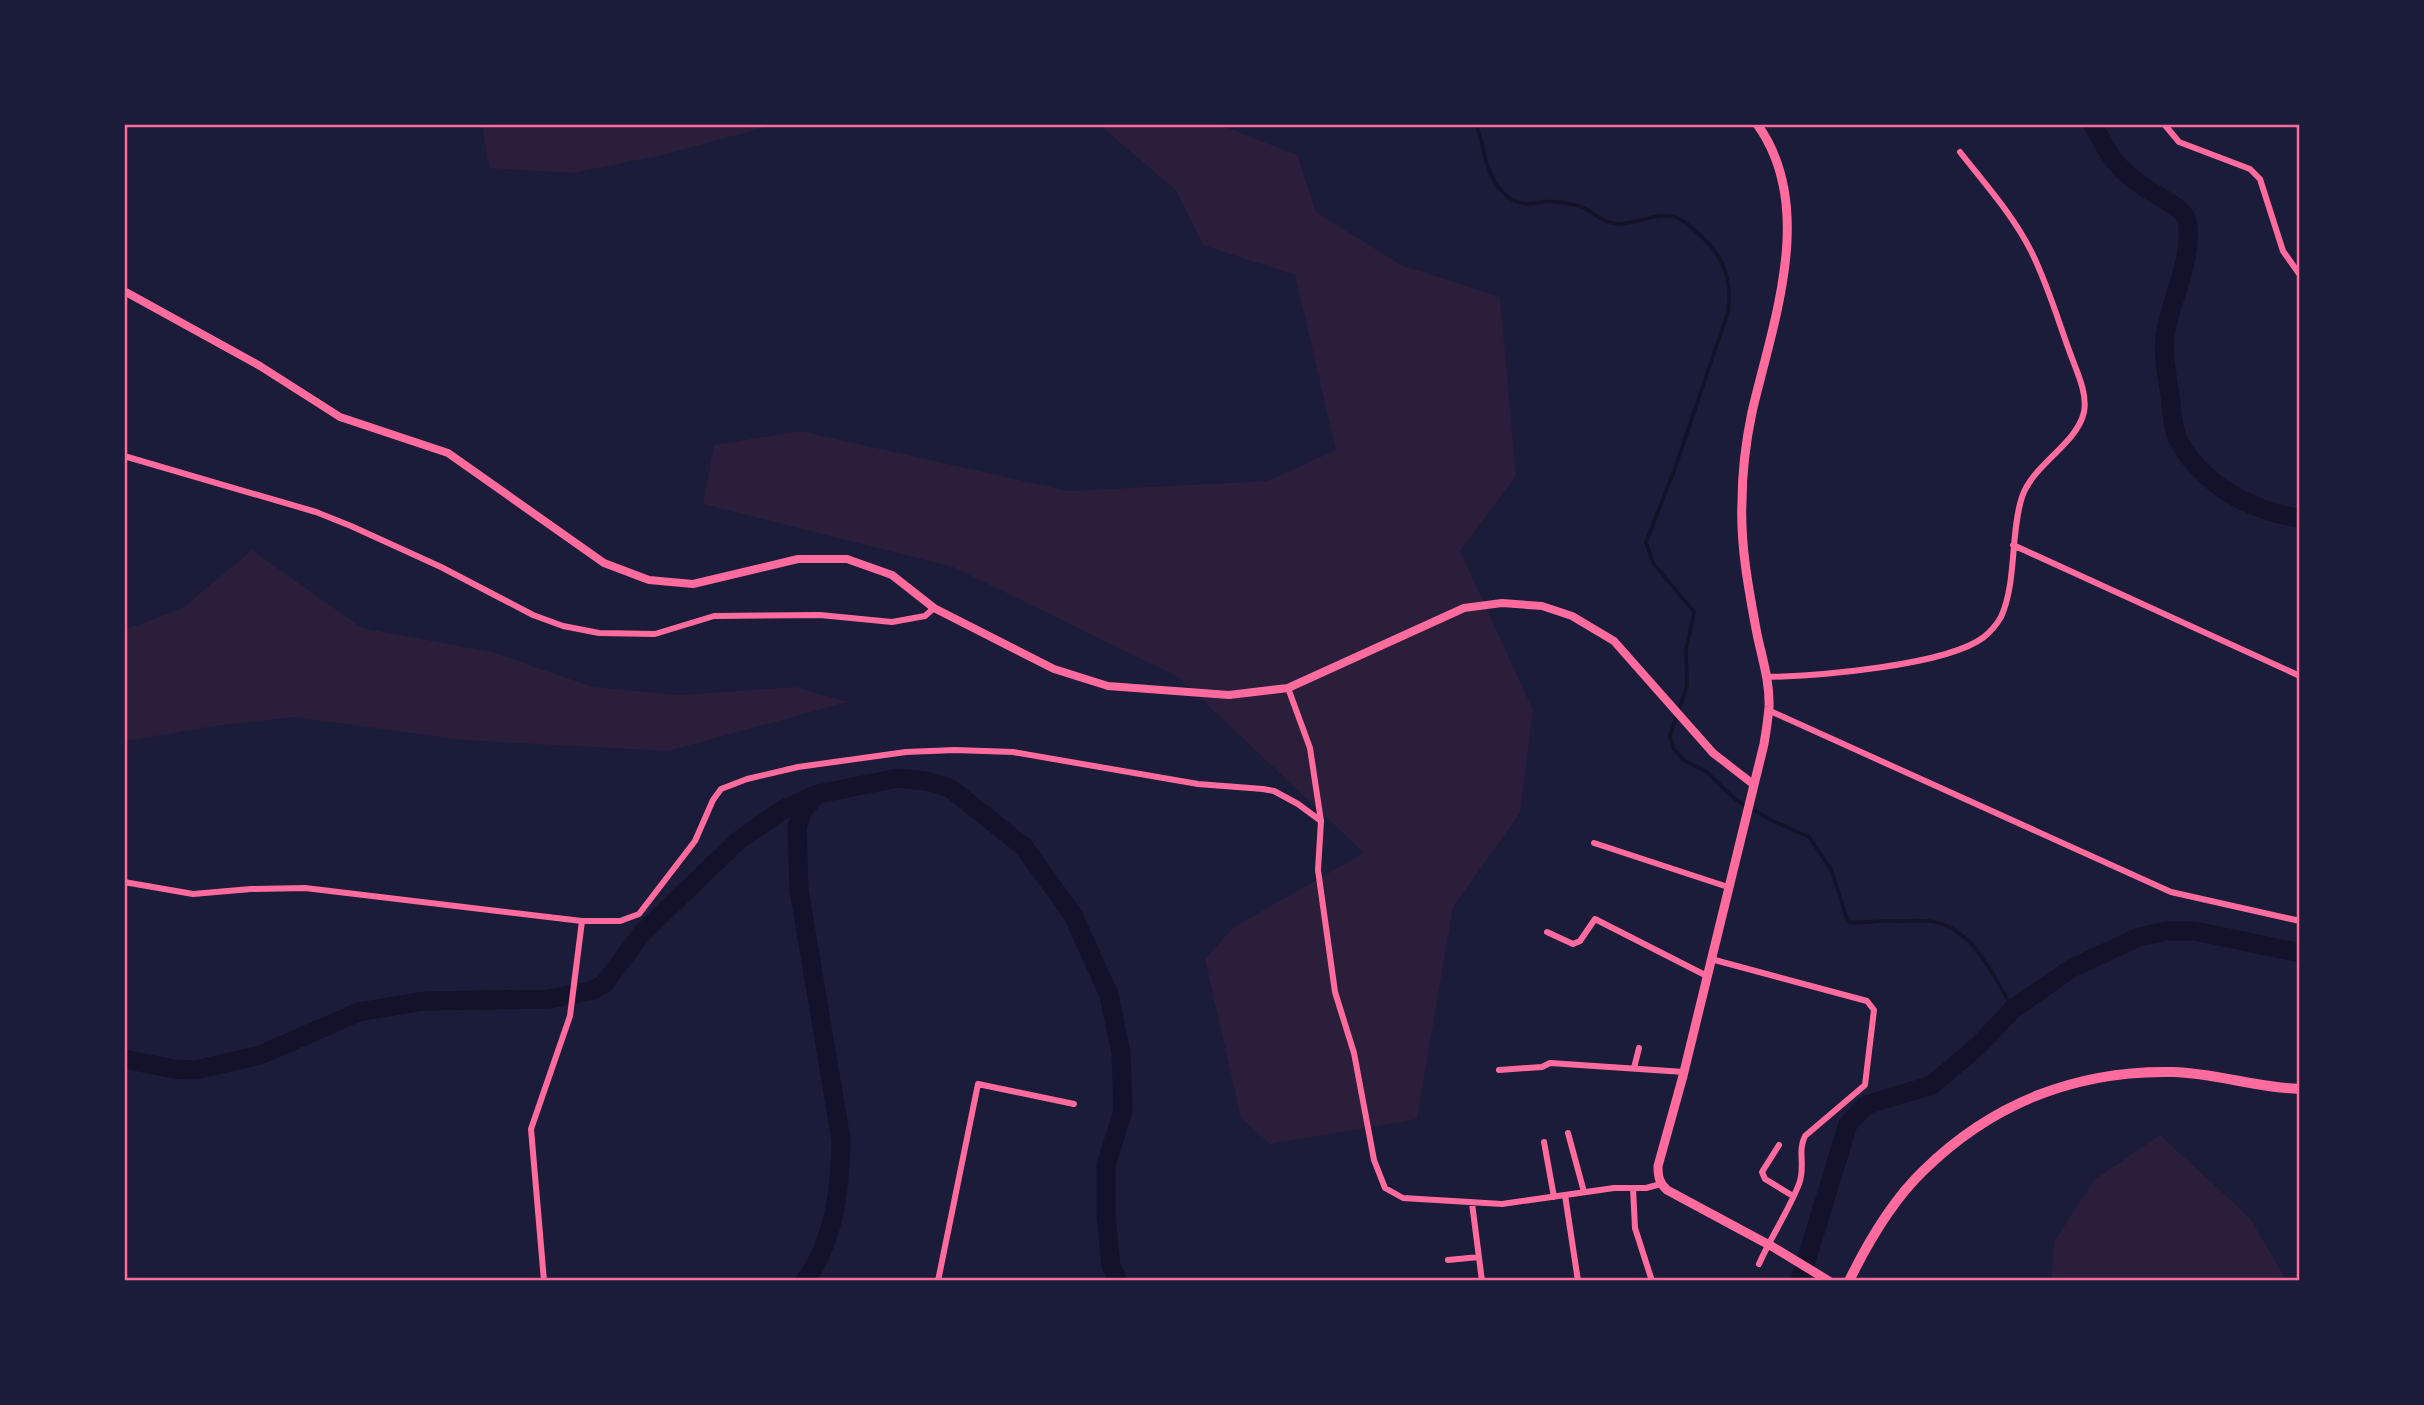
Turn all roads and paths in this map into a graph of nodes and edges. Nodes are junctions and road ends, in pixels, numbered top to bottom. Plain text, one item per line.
1 (1757, 124) edge
2 (2164, 124) edge
3 (1960, 152) dead end
4 (2300, 275) edge
5 (124, 291) edge
6 (124, 456) edge
7 (2013, 545) junction
8 (934, 608) junction
9 (2300, 676) edge
10 (1766, 677) junction
11 (1288, 688) junction
12 (1768, 710) junction
13 (1754, 784) junction
14 (1321, 821) junction
15 (1594, 843) dead end
16 (124, 883) edge
17 (1728, 887) junction
18 (582, 921) junction
19 (2300, 922) edge
20 (1547, 932) dead end
21 (1711, 959) junction
22 (1707, 976) junction
23 (1639, 1048) dead end
24 (1634, 1069) junction
25 (1499, 1070) dead end
26 (1684, 1072) junction
27 (2300, 1089) edge
28 (1074, 1104) dead end
29 (1568, 1133) dead end
30 (1544, 1142) dead end
31 (1779, 1146) dead end
32 (1661, 1184) junction
33 (1633, 1188) junction
34 (1584, 1192) junction
35 (1564, 1195) junction
36 (1793, 1196) junction
37 (1554, 1197) junction
38 (1472, 1203) junction
39 (1770, 1246) junction
40 (1479, 1257) junction
41 (1448, 1260) dead end
42 (1759, 1264) dead end
43 (544, 1281) edge
44 (938, 1281) edge
45 (1482, 1281) edge
46 (1578, 1281) edge
47 (1652, 1281) edge
48 (1829, 1281) edge
49 (1849, 1281) edge

1 - 10 main road
2 - 4 street
3 - 7 street
5 - 8 street
6 - 8 street
7 - 9 street
7 - 10 street
8 - 11 street
10 - 12 main road
11 - 13 street
11 - 14 street
12 - 13 main road
12 - 19 street
13 - 17 main road
14 - 18 street
14 - 38 street
15 - 17 street
16 - 18 street
17 - 21 main road
18 - 43 street
20 - 22 street
21 - 22 main road
21 - 36 street
22 - 26 main road
23 - 24 street
24 - 25 street
24 - 26 street
26 - 32 main road
27 - 49 highway
28 - 44 street
29 - 34 street
30 - 37 street
31 - 36 street
32 - 33 street
32 - 39 main road
33 - 34 street
33 - 47 street
34 - 35 street
35 - 37 street
35 - 46 street
36 - 39 street
37 - 38 street
38 - 40 street
39 - 42 street
39 - 48 main road
40 - 41 street
40 - 45 street

